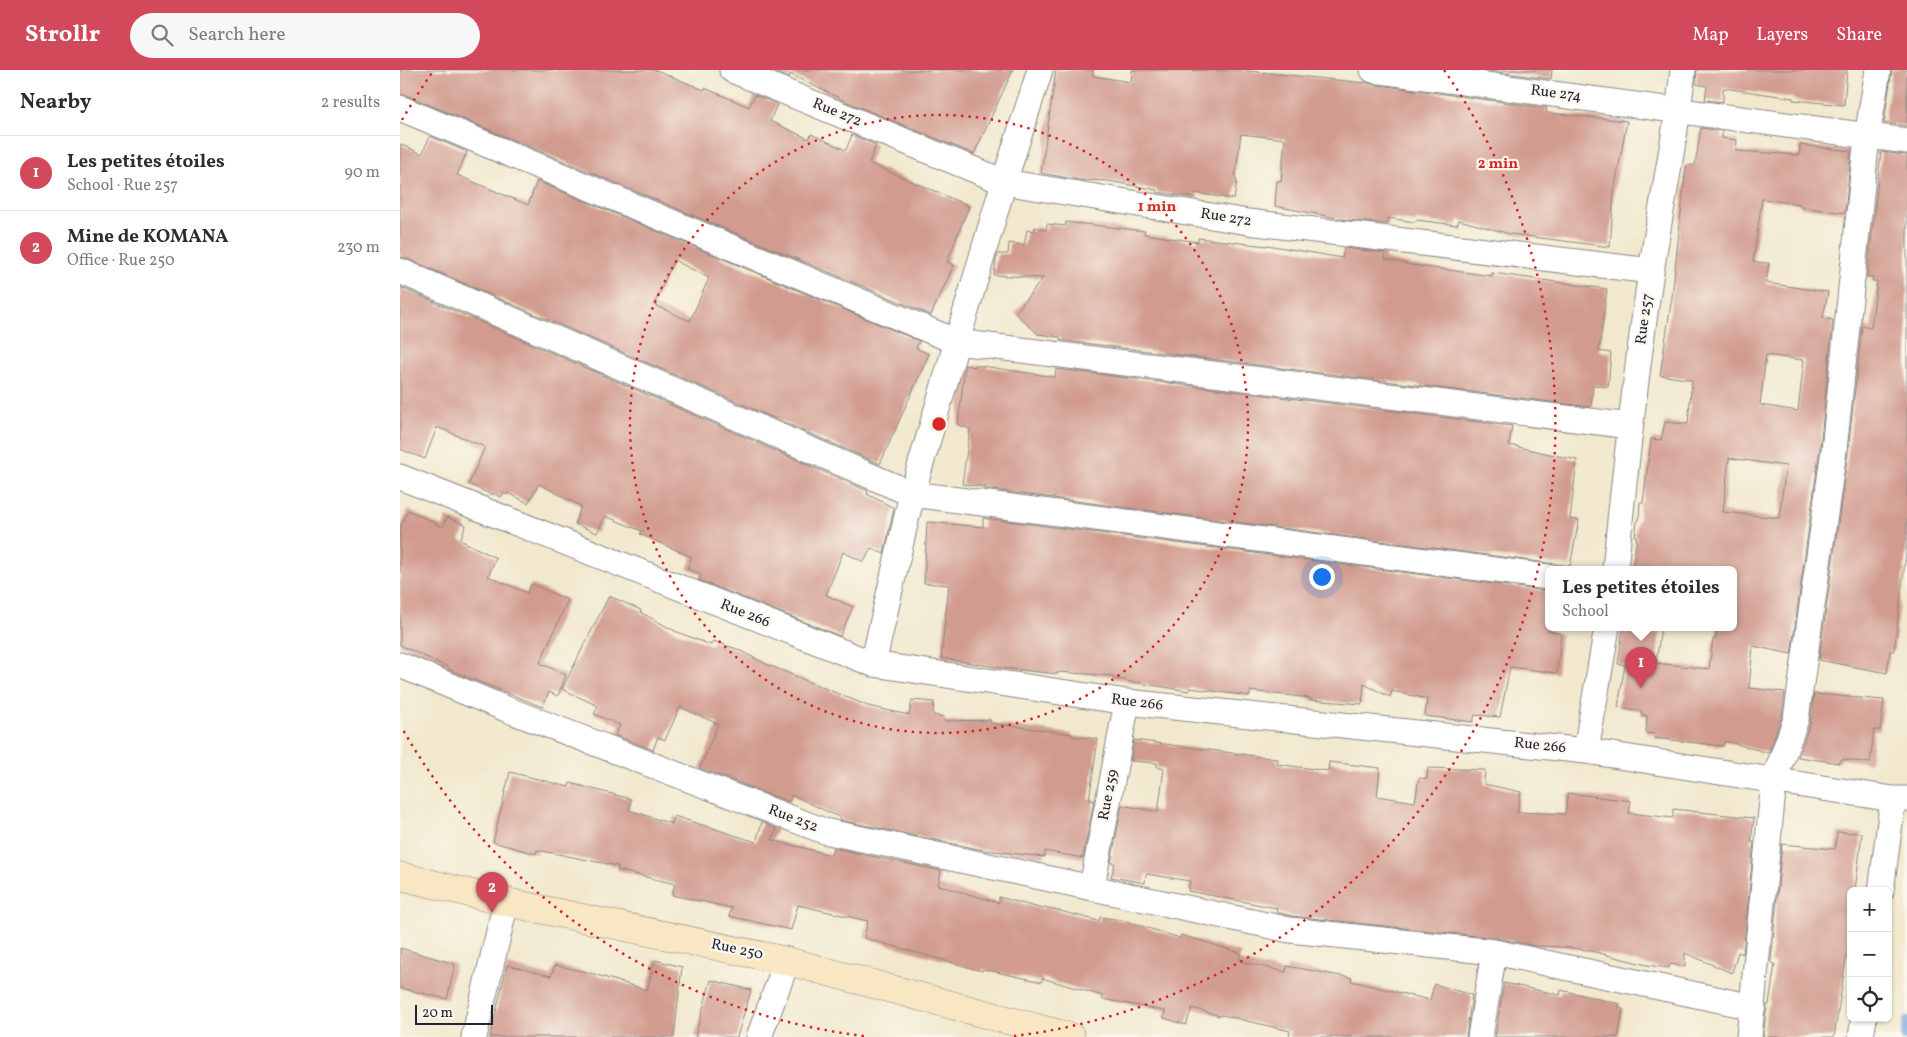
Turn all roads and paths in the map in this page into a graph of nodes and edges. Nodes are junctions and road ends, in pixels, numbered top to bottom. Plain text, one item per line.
1 (732, 70) edge
2 (1040, 70) edge
3 (1373, 70) edge
4 (1683, 70) edge
5 (1878, 70) edge
6 (400, 108) edge
7 (1679, 110) junction
8 (1867, 137) junction
9 (1907, 141) edge
10 (1004, 182) junction
11 (400, 271) edge
12 (1651, 271) junction
13 (957, 342) junction
14 (1630, 426) junction
15 (400, 477) edge
16 (912, 494) junction
17 (1615, 566) edge
18 (1545, 577) edge
19 (1606, 631) edge
20 (872, 664) junction
21 (407, 668) edge
22 (1127, 702) junction
23 (1586, 751) junction
24 (1774, 780) junction
25 (1900, 799) edge
26 (400, 876) edge
27 (1092, 887) junction
28 (1882, 887) edge
29 (506, 902) junction
30 (1494, 952) junction
31 (787, 961) junction
32 (1753, 1007) junction
33 (1863, 1022) edge
34 (474, 1037) edge
35 (759, 1037) edge
36 (1071, 1037) edge
37 (1480, 1037) edge
38 (1749, 1037) edge
39 (1861, 1037) edge

1 - 10 street, Rue 272
2 - 10 street
3 - 7 street, Rue 274
4 - 7 street, Rue 257
5 - 8 street
6 - 13 street
7 - 8 street, Rue 274
7 - 12 street, Rue 257
8 - 9 street, Rue 274
8 - 24 street
10 - 12 street, Rue 272
10 - 13 street
11 - 16 street
12 - 14 street, Rue 257
13 - 14 street
13 - 16 street
14 - 17 street, Rue 257
15 - 20 street, Rue 266
16 - 18 street
16 - 20 street
19 - 23 street
20 - 22 street, Rue 266
21 - 27 street, Rue 252
22 - 23 street, Rue 266
22 - 27 street, Rue 259
23 - 24 street, Rue 266
24 - 25 street, Rue 266
24 - 32 street
25 - 28 street
26 - 29 street, Rue 250
27 - 30 street, Rue 252
29 - 31 street, Rue 250
29 - 34 street
30 - 32 street, Rue 252
30 - 37 street
31 - 35 street
31 - 36 street, Rue 250
32 - 38 street
33 - 39 street

